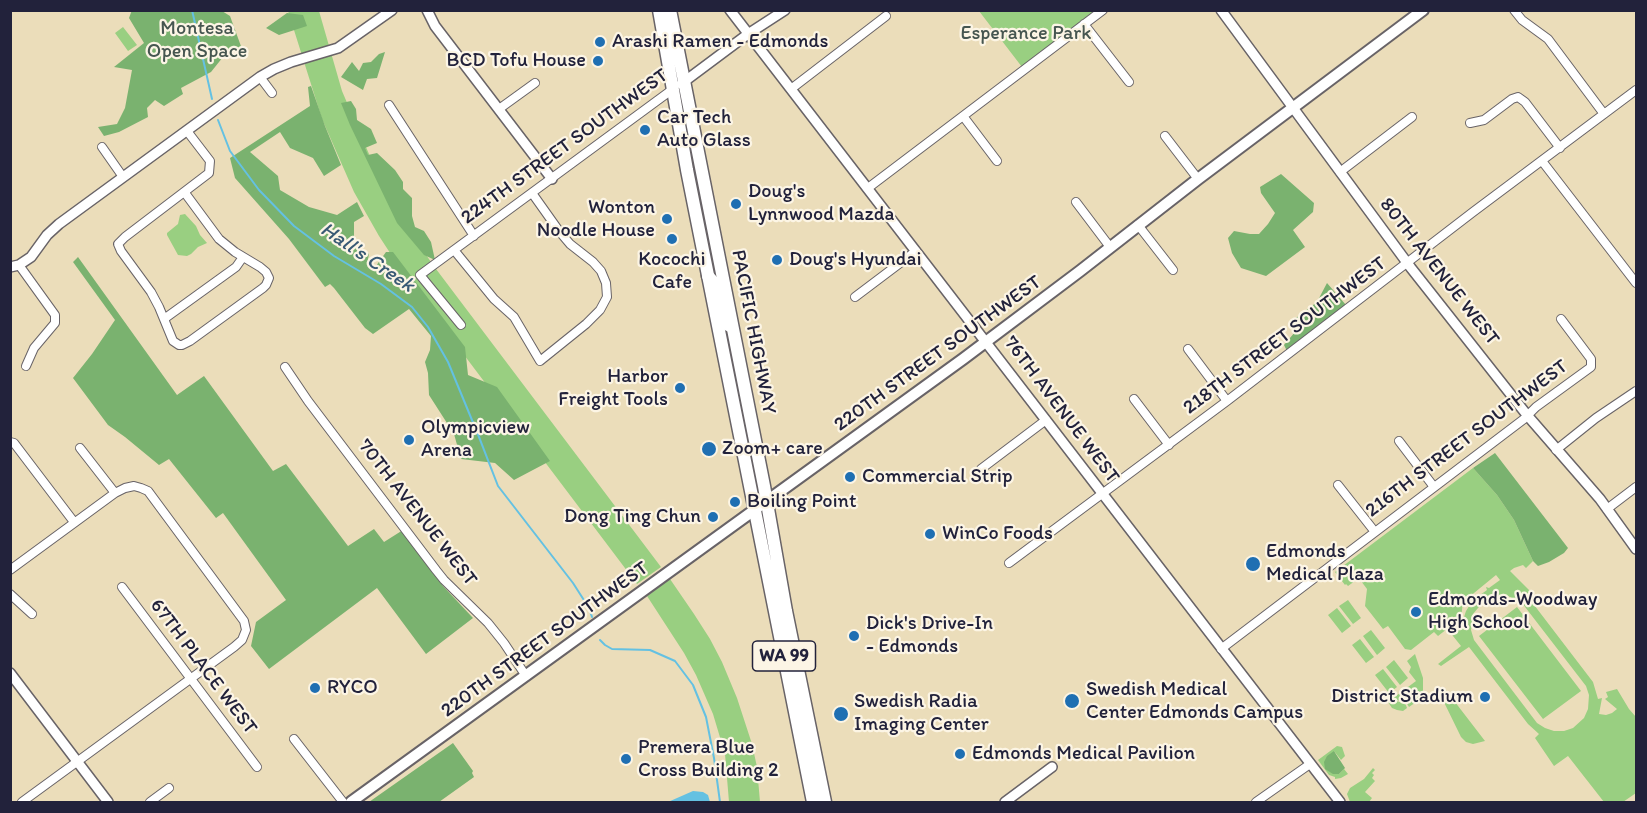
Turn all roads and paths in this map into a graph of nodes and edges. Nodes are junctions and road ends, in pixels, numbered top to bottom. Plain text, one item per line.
1 (392, 10) edge
2 (428, 10) edge
3 (659, 10) edge
4 (670, 10) edge
5 (730, 10) edge
6 (785, 10) edge
7 (1103, 10) edge
8 (1221, 10) edge
9 (1423, 10) edge
10 (1514, 10) edge
11 (886, 16) dead end
12 (1084, 24) junction
13 (748, 34) junction
14 (740, 40) junction
15 (760, 49) junction
16 (260, 77) junction
17 (1129, 82) dead end
18 (535, 83) dead end
19 (678, 86) junction
20 (791, 89) junction
21 (1636, 90) edge
22 (272, 93) dead end
23 (390, 105) dead end
24 (1293, 108) junction
25 (499, 109) junction
26 (1604, 114) junction
27 (963, 116) junction
28 (1412, 117) dead end
29 (1470, 123) dead end
30 (187, 130) junction
31 (1165, 136) dead end
32 (102, 147) dead end
33 (1560, 148) junction
34 (997, 161) dead end
35 (1542, 161) junction
36 (1340, 172) junction
37 (123, 177) junction
38 (552, 179) junction
39 (1198, 179) junction
40 (868, 188) junction
41 (185, 193) junction
42 (532, 193) junction
43 (1076, 202) dead end
44 (1138, 225) junction
45 (474, 236) junction
46 (1110, 247) junction
47 (454, 250) junction
48 (916, 251) junction
49 (243, 257) junction
50 (1408, 263) junction
51 (15, 266) edge
52 (1173, 270) dead end
53 (708, 276) junction
54 (1636, 284) edge
55 (855, 297) dead end
56 (164, 319) junction
57 (1561, 319) dead end
58 (461, 326) dead end
59 (732, 327) junction
60 (986, 342) junction
61 (1188, 349) dead end
62 (26, 366) dead end
63 (285, 367) dead end
64 (1636, 391) edge
65 (1134, 399) dead end
66 (1227, 401) junction
67 (1527, 415) junction
68 (1046, 420) junction
69 (1399, 441) dead end
70 (10, 442) edge
71 (1169, 444) junction
72 (80, 448) dead end
73 (1556, 450) junction
74 (981, 469) dead end
75 (1338, 485) dead end
76 (1434, 487) junction
77 (1636, 487) edge
78 (115, 493) junction
79 (1102, 494) junction
80 (766, 502) junction
81 (1607, 509) junction
82 (755, 510) junction
83 (74, 522) junction
84 (1376, 531) junction
85 (1636, 549) edge
86 (1009, 563) dead end
87 (10, 570) edge
88 (122, 587) dead end
89 (10, 594) edge
90 (32, 614) dead end
91 (1221, 649) junction
92 (10, 673) edge
93 (526, 676) junction
94 (189, 678) junction
95 (294, 739) dead end
96 (78, 762) junction
97 (1310, 764) junction
98 (256, 767) dead end
99 (1052, 767) dead end
100 (169, 789) dead end
101 (1018, 799) edge
102 (22, 802) edge
103 (108, 802) edge
104 (150, 802) edge
105 (343, 802) edge
106 (351, 802) edge
107 (813, 802) edge
108 (825, 802) edge
109 (1005, 802) edge
110 (1256, 802) edge
111 (1340, 802) edge

1 - 16 street
2 - 25 street
3 - 19 main road, PACIFIC HIGHWAY / WA 99
4 - 19 main road, PACIFIC HIGHWAY / WA 99
5 - 13 street, 76TH AVENUE WEST
6 - 13 street, 224TH STREET SOUTHWEST
7 - 12 street
8 - 24 street, 80TH AVENUE WEST
9 - 24 main road, 220TH STREET SOUTHWEST
10 - 26 street
11 - 20 street
12 - 17 street
12 - 27 street
13 - 14 street, 224TH STREET SOUTHWEST
13 - 15 street, 76TH AVENUE WEST
14 - 15 street
14 - 19 street, 224TH STREET SOUTHWEST
15 - 20 street, 76TH AVENUE WEST
16 - 22 street
16 - 30 street
18 - 25 street
19 - 38 street, 224TH STREET SOUTHWEST
19 - 53 main road, PACIFIC HIGHWAY / WA 99
19 - 59 main road, PACIFIC HIGHWAY / WA 99
20 - 40 street, 76TH AVENUE WEST
21 - 26 street, 218TH STREET SOUTHWEST
23 - 45 street
24 - 36 street, 80TH AVENUE WEST
24 - 39 main road, 220TH STREET SOUTHWEST
25 - 38 street
26 - 33 street, 218TH STREET SOUTHWEST
27 - 34 street
27 - 40 street
28 - 36 street
29 - 33 street
30 - 37 street
30 - 41 street
31 - 39 street
32 - 37 street
33 - 35 street, 218TH STREET SOUTHWEST
35 - 50 street, 218TH STREET SOUTHWEST
35 - 54 street
36 - 50 street, 80TH AVENUE WEST
37 - 51 street
38 - 42 street, 224TH STREET SOUTHWEST
39 - 44 main road, 220TH STREET SOUTHWEST
40 - 48 street, 76TH AVENUE WEST
41 - 49 street
41 - 56 street
42 - 45 street, 224TH STREET SOUTHWEST
42 - 47 street
43 - 46 street
44 - 46 main road, 220TH STREET SOUTHWEST
44 - 52 street
45 - 47 street, 224TH STREET SOUTHWEST
46 - 60 main road, 220TH STREET SOUTHWEST
47 - 58 street, 224TH STREET SOUTHWEST
48 - 55 street
48 - 60 street, 76TH AVENUE WEST
49 - 56 street
49 - 56 street
50 - 66 street, 218TH STREET SOUTHWEST
50 - 67 street, 80TH AVENUE WEST
51 - 62 street
53 - 59 main road
53 - 82 main road, PACIFIC HIGHWAY / WA 99
57 - 67 street, 216TH STREET SOUTHWEST
59 - 80 main road, PACIFIC HIGHWAY / WA 99
60 - 68 street, 76TH AVENUE WEST
60 - 80 main road, 220TH STREET SOUTHWEST
61 - 66 street
63 - 93 street, 70TH AVENUE WEST
64 - 73 street
65 - 71 street
66 - 71 street, 218TH STREET SOUTHWEST
67 - 73 street, 80TH AVENUE WEST
67 - 76 street, 216TH STREET SOUTHWEST
68 - 74 street
68 - 79 street, 76TH AVENUE WEST
69 - 76 street
70 - 83 street
71 - 79 street, 218TH STREET SOUTHWEST
72 - 78 street
73 - 81 street, 80TH AVENUE WEST
75 - 84 street
76 - 84 street, 216TH STREET SOUTHWEST
77 - 81 street
78 - 83 street
78 - 94 street
79 - 86 street, 218TH STREET SOUTHWEST
79 - 91 street, 76TH AVENUE WEST
80 - 82 main road, 220TH STREET SOUTHWEST
80 - 108 main road, PACIFIC HIGHWAY / WA 99
81 - 85 street, 80TH AVENUE WEST
82 - 93 main road, 220TH STREET SOUTHWEST
82 - 107 main road, PACIFIC HIGHWAY / WA 99
83 - 87 street
84 - 91 street, 216TH STREET SOUTHWEST
88 - 94 street, 67TH PLACE WEST
89 - 90 street
91 - 97 street, 76TH AVENUE WEST
92 - 96 street
93 - 106 main road, 220TH STREET SOUTHWEST
94 - 96 street
94 - 98 street, 67TH PLACE WEST
95 - 105 street
96 - 102 street
96 - 103 street
97 - 110 street
97 - 111 street, 76TH AVENUE WEST
99 - 101 street
100 - 104 street
101 - 109 street

